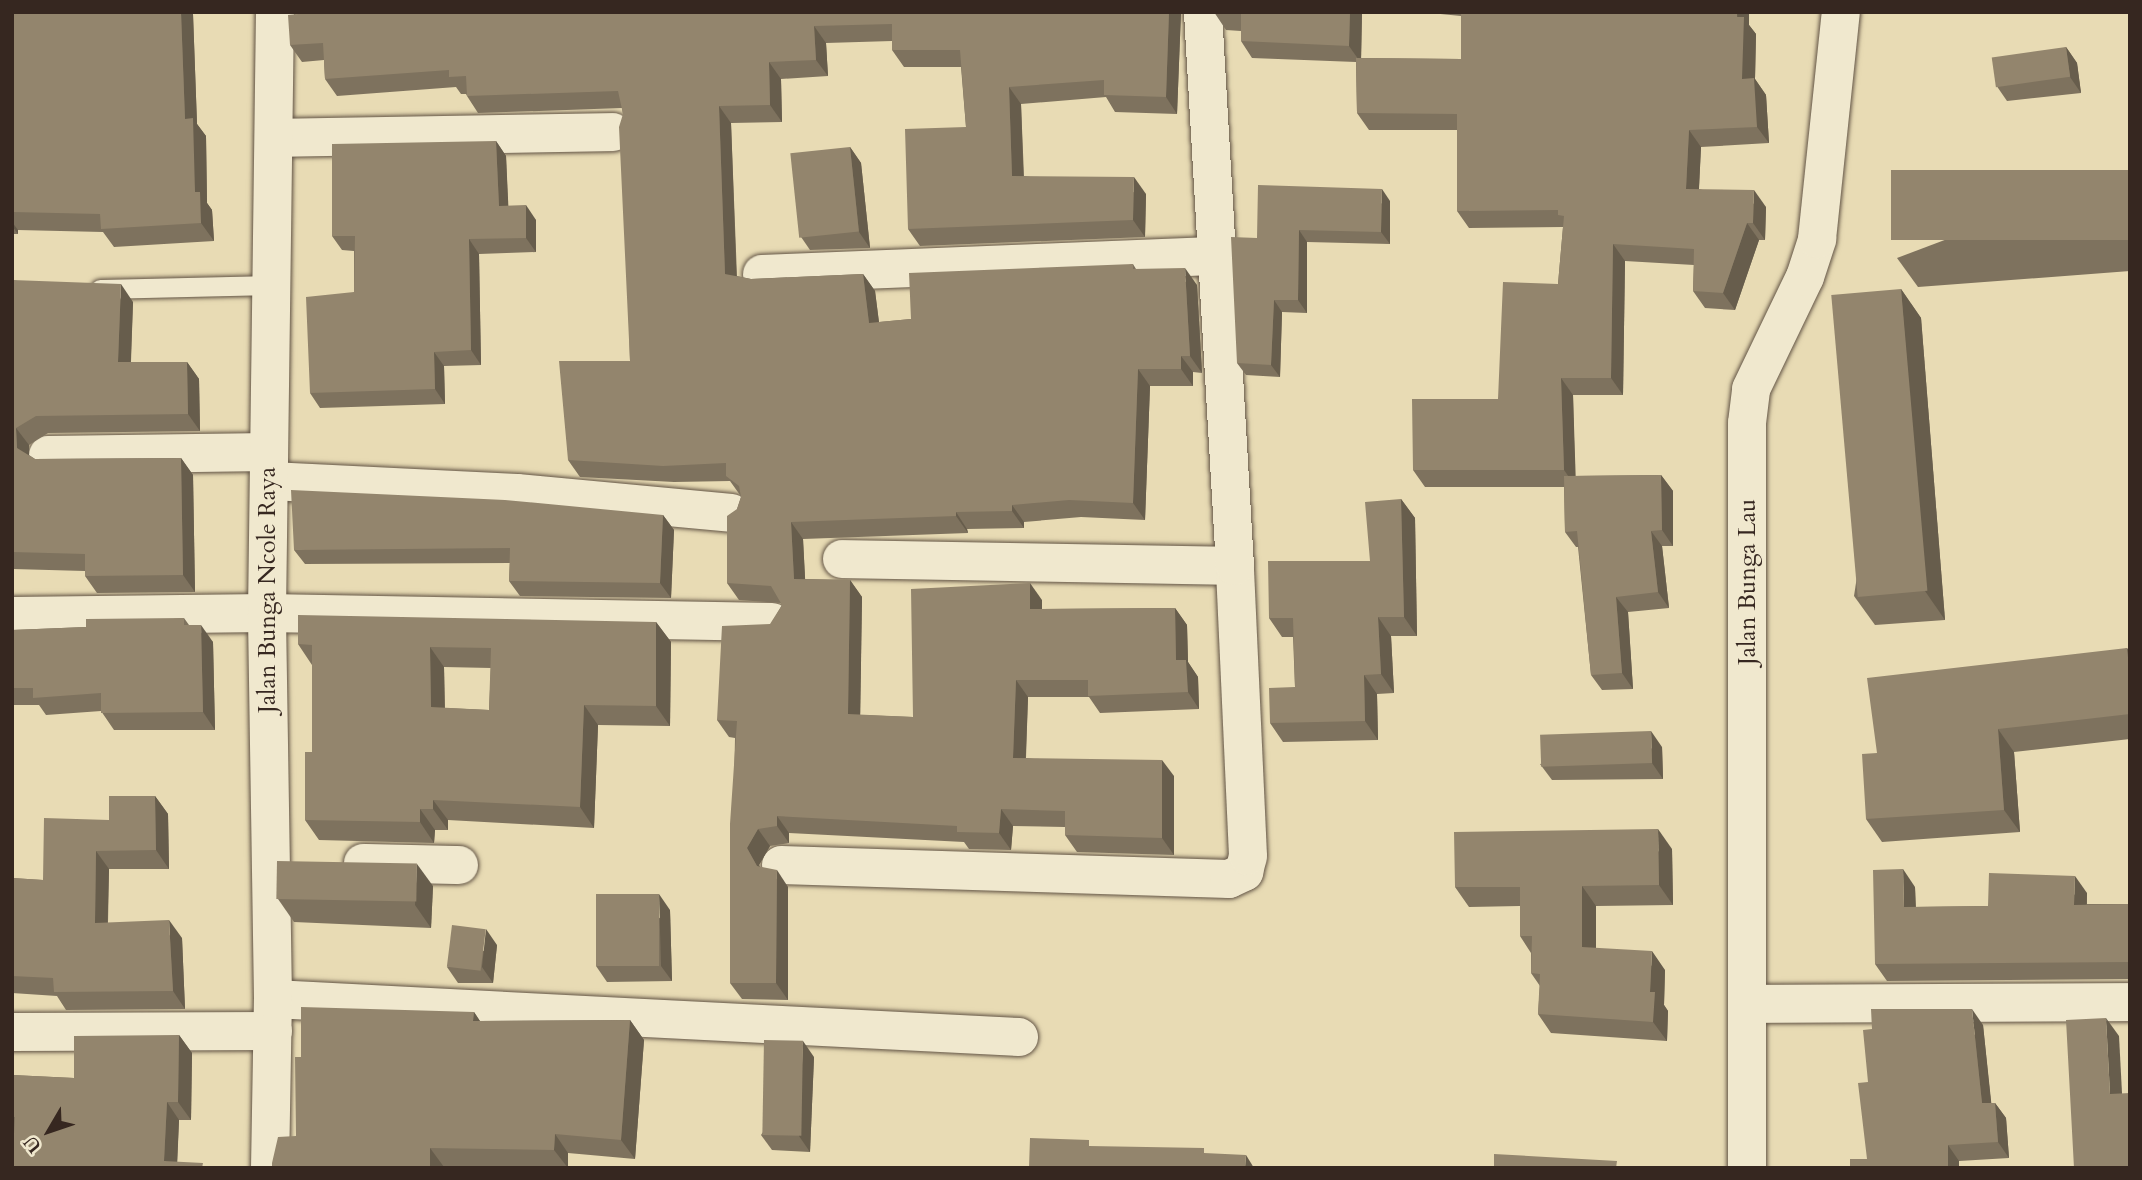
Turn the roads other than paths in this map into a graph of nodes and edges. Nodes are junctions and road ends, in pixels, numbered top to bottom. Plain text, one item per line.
1 (275, 12) edge
2 (1203, 12) edge
3 (1841, 12) edge
4 (613, 132) dead end
5 (274, 138) junction
6 (1219, 256) junction
7 (762, 274) dead end
8 (274, 285) junction
9 (98, 289) edge
10 (48, 456) edge
11 (269, 466) junction
12 (731, 513) edge
13 (842, 559) dead end
14 (1235, 566) junction
15 (267, 613) junction
16 (12, 617) edge
17 (772, 622) edge
18 (270, 861) junction
19 (459, 865) dead end
20 (781, 865) dead end
21 (2130, 1002) edge
22 (1749, 1004) junction
23 (273, 1015) junction
24 (12, 1032) edge
25 (1019, 1037) dead end
26 (270, 1168) edge
27 (1747, 1168) edge

1 - 5 street, Jalan Bunga Ncole Raya
2 - 6 street
3 - 22 street, Jalan Bunga Lau
4 - 5 street
5 - 8 street, Jalan Bunga Ncole Raya
6 - 7 street
6 - 14 street
8 - 9 lane
8 - 11 street, Jalan Bunga Ncole Raya
10 - 11 street
11 - 12 street
11 - 15 street, Jalan Bunga Ncole Raya
13 - 14 street
14 - 20 street
15 - 16 street
15 - 17 street
15 - 18 street, Jalan Bunga Ncole Raya
18 - 19 street
18 - 23 street, Jalan Bunga Ncole Raya
21 - 22 street
22 - 27 street, Jalan Bunga Lau
23 - 24 street
23 - 25 street
23 - 26 street, Jalan Bunga Ncole Raya

